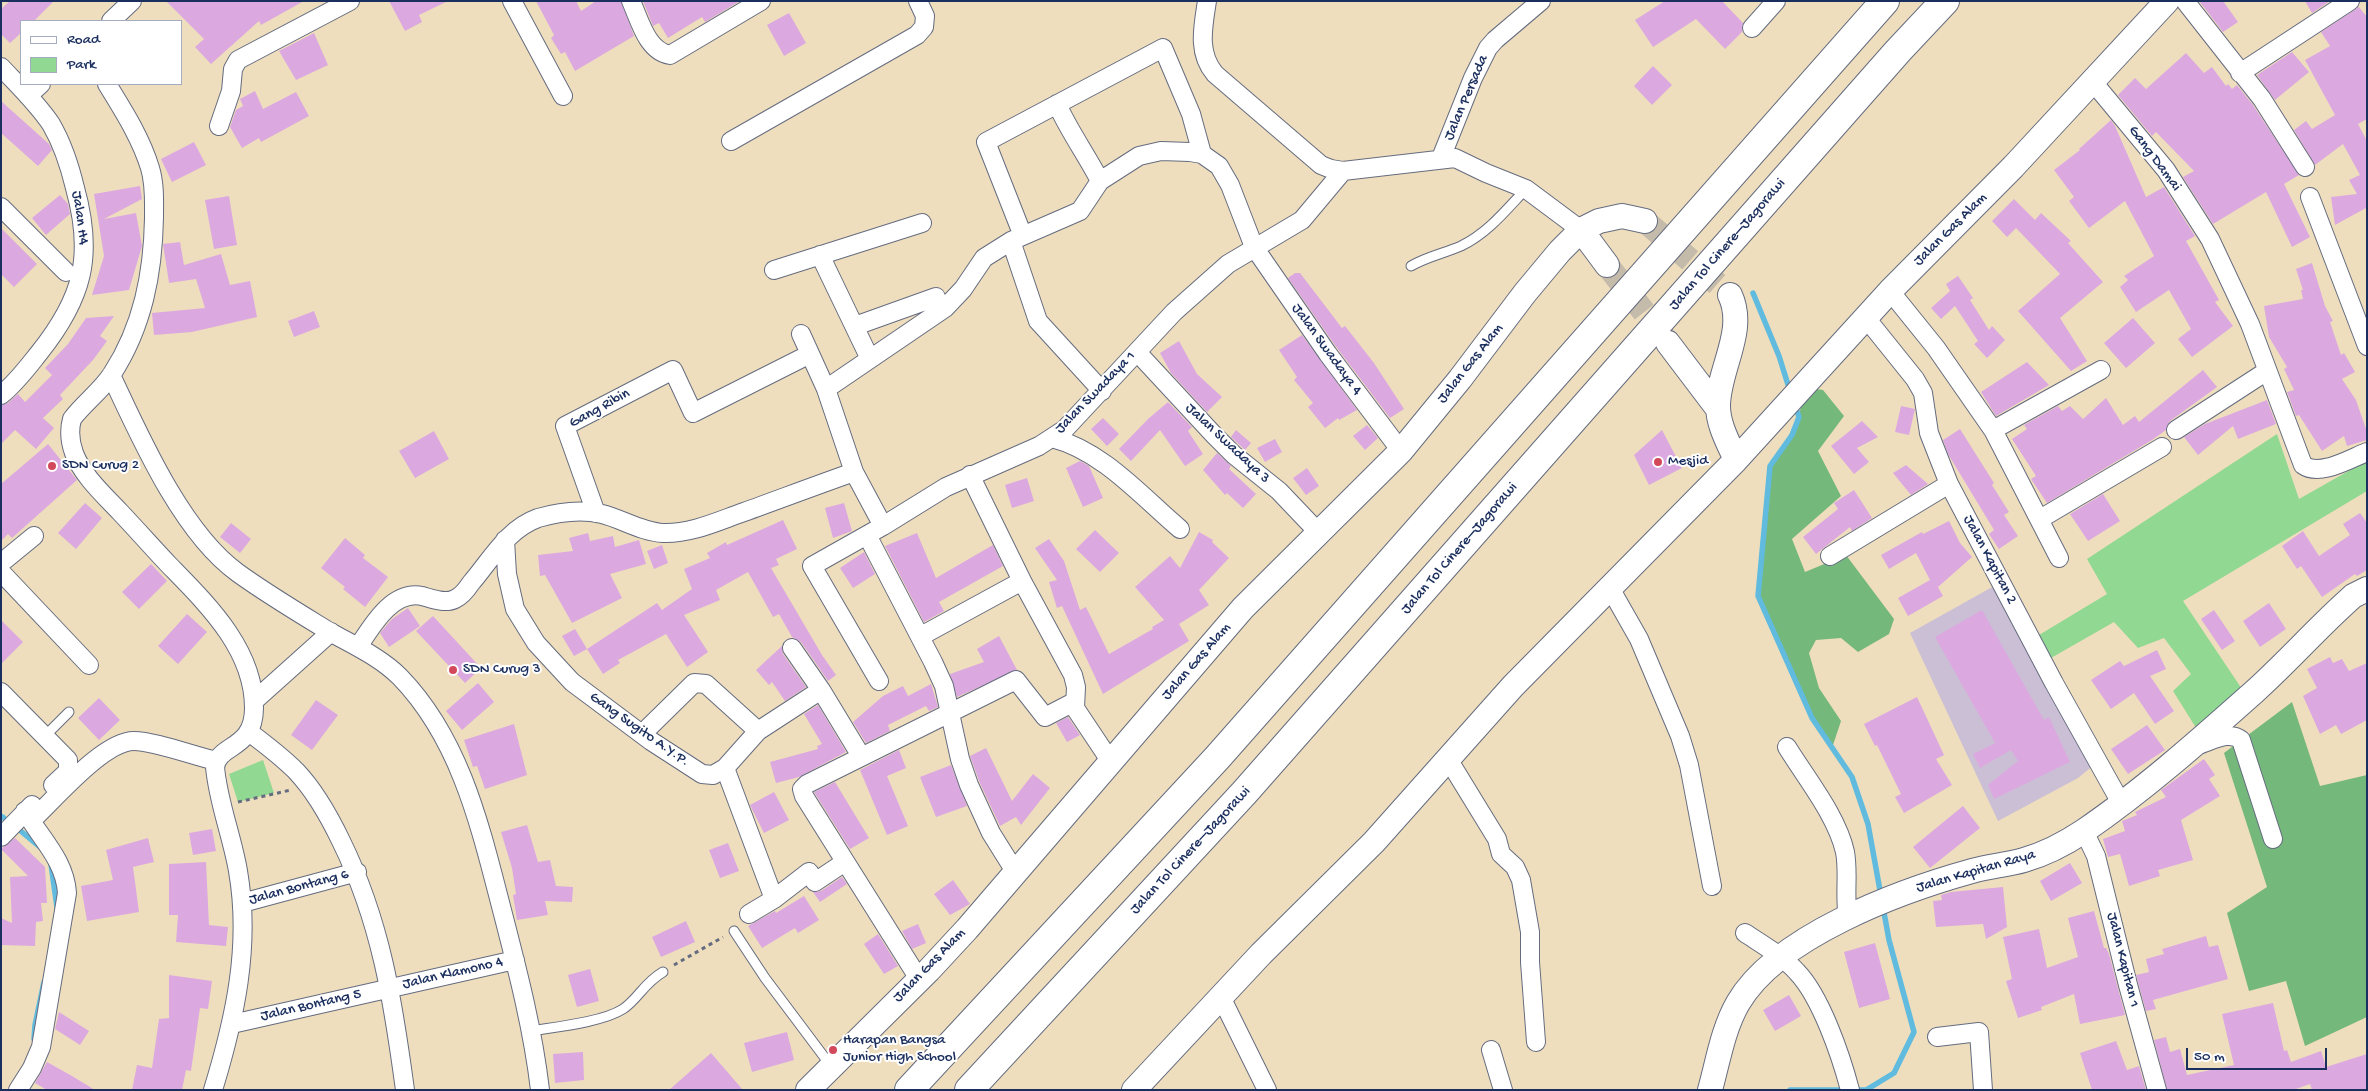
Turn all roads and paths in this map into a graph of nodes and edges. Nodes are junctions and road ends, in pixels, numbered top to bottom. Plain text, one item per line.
1 (132, 1) edge
2 (350, 1) edge
3 (512, 1) edge
4 (631, 1) edge
5 (761, 1) edge
6 (918, 1) edge
7 (1540, 1) edge
8 (1776, 1) edge
9 (1884, 1) edge
10 (1945, 1) edge
11 (2167, 1) edge
12 (2185, 1) edge
13 (2350, 1) edge
14 (1201, 4) edge
15 (112, 20) edge
16 (1752, 28) dead end
17 (1, 67) edge
18 (2240, 73) junction
19 (2093, 82) junction
20 (40, 85) edge
21 (108, 85) edge
22 (28, 96) junction
23 (563, 96) dead end
24 (1057, 104) junction
25 (219, 126) dead end
26 (731, 142) dead end
27 (1202, 154) junction
28 (1441, 158) junction
29 (2305, 167) dead end
30 (1343, 171) junction
31 (1100, 181) junction
32 (1526, 189) junction
33 (2310, 197) dead end
34 (1, 207) edge
35 (1645, 221) tunnel mouth
36 (922, 223) dead end
37 (1581, 230) junction
38 (1017, 239) junction
39 (1254, 247) junction
40 (820, 255) junction
41 (1607, 265) tunnel mouth
42 (1410, 266) dead end
43 (774, 270) dead end
44 (66, 272) dead end
45 (1890, 291) junction
46 (1730, 295) tunnel mouth
47 (936, 297) dead end
48 (1866, 318) junction
49 (854, 326) junction
50 (801, 334) dead end
51 (1668, 343) tunnel mouth
52 (2367, 346) edge
53 (1137, 352) junction
54 (810, 354) junction
55 (870, 359) junction
56 (2101, 370) dead end
57 (2267, 371) junction
58 (112, 375) junction
59 (826, 389) junction
60 (1102, 391) junction
61 (1, 396) edge
62 (1718, 409) junction
63 (1993, 430) junction
64 (2176, 430) dead end
65 (1052, 438) junction
66 (2162, 446) dead end
67 (1401, 451) junction
68 (2367, 452) edge
69 (1736, 460) junction
70 (854, 472) junction
71 (970, 475) junction
72 (1949, 484) junction
73 (596, 513) junction
74 (2040, 519) junction
75 (883, 526) junction
76 (1180, 529) dead end
77 (1319, 533) junction
78 (868, 535) junction
79 (34, 536) dead end
80 (505, 540) junction
81 (1830, 556) dead end
82 (2059, 558) dead end
83 (1, 563) edge
84 (1, 572) edge
85 (1022, 581) junction
86 (1610, 588) junction
87 (2367, 589) edge
88 (331, 632) junction
89 (920, 636) junction
90 (358, 647) junction
91 (792, 648) dead end
92 (89, 665) dead end
93 (880, 681) dead end
94 (821, 690) junction
95 (3, 697) edge
96 (254, 700) junction
97 (1074, 702) junction
98 (951, 711) junction
99 (69, 712) dead end
100 (758, 731) junction
101 (249, 732) junction
102 (642, 734) junction
103 (44, 736) junction
104 (1787, 747) dead end
105 (2188, 748) junction
106 (861, 756) junction
107 (1448, 759) junction
108 (216, 761) junction
109 (1111, 762) junction
110 (725, 768) junction
111 (308, 786) junction
112 (2121, 803) junction
113 (223, 806) junction
114 (16, 824) edge
115 (2084, 831) junction
116 (2273, 839) dead end
117 (845, 862) junction
118 (357, 872) junction
119 (1016, 873) junction
120 (1712, 886) dead end
121 (774, 899) junction
122 (242, 903) junction
123 (1858, 912) junction
124 (749, 914) dead end
125 (734, 931) joint
126 (1745, 933) dead end
127 (1780, 957) junction
128 (515, 960) junction
129 (663, 972) joint
130 (919, 979) junction
131 (390, 988) junction
132 (1221, 997) junction
133 (232, 1024) junction
134 (531, 1031) junction
135 (1938, 1037) dead end
136 (1536, 1042) dead end
137 (1491, 1050) dead end
138 (831, 1066) junction
139 (18, 1090) edge
140 (213, 1090) edge
141 (404, 1090) edge
142 (540, 1090) edge
143 (808, 1090) edge
144 (910, 1090) edge
145 (968, 1090) edge
146 (1134, 1090) edge
147 (1266, 1090) edge
148 (1503, 1090) edge
149 (1710, 1090) edge
150 (1850, 1090) edge
151 (1983, 1090) edge
152 (2157, 1090) edge

1 - 15 street
2 - 25 street
3 - 23 street
4 - 5 street
6 - 26 street
7 - 28 street, Jalan Persada
8 - 16 street
9 - 144 highway
10 - 145 highway, Jalan Tol Cinere–Jagorawi
11 - 19 main road, Jalan Gas Alam
12 - 18 street
13 - 18 street
14 - 30 street
17 - 22 street, Jalan H4
18 - 29 street
19 - 45 main road, Jalan Gas Alam
19 - 57 street, Gang Damai
20 - 22 street
21 - 58 street
22 - 61 street, Jalan H4
24 - 27 street
24 - 31 street
24 - 38 street
27 - 31 street
27 - 39 street, Jalan Swadaya 4
28 - 30 street
28 - 32 street
30 - 39 street, Jalan Swadaya 1
31 - 38 street
32 - 37 street
32 - 42 lane
33 - 52 street
34 - 44 street
35 - 37 main road, Jalan Gas Alam
36 - 40 street
37 - 41 main road
37 - 67 main road, Jalan Gas Alam
38 - 55 street
38 - 60 street
39 - 53 street, Jalan Swadaya 1
39 - 67 street, Jalan Swadaya 4
40 - 43 street
40 - 49 street
45 - 48 main road, Jalan Gas Alam
45 - 63 street
46 - 62 main road
47 - 49 street
48 - 69 main road, Jalan Gas Alam
48 - 72 street, Jalan Kapitan 2
49 - 55 street
50 - 54 street
51 - 62 main road
53 - 60 street, Jalan Swadaya 1
53 - 77 street, Jalan Swadaya 3
54 - 59 street
54 - 73 street, Gang Ribin
55 - 59 street
56 - 63 street
57 - 64 street
57 - 68 street, Gang Damai
58 - 88 street
58 - 96 street
59 - 70 street
60 - 65 street, Jalan Swadaya 1
62 - 69 main road
63 - 74 street
65 - 71 street, Jalan Swadaya 1
65 - 76 street
66 - 74 street
67 - 77 main road, Jalan Gas Alam
69 - 86 main road, Jalan Gas Alam
70 - 73 street
70 - 75 street
71 - 75 street, Jalan Swadaya 1
71 - 85 street
72 - 81 street
72 - 112 street, Jalan Kapitan 2
73 - 80 street
74 - 82 street
75 - 78 street, Jalan Swadaya 1
77 - 109 main road, Jalan Gas Alam
78 - 89 street
78 - 93 street, Jalan Swadaya 1
79 - 83 street
80 - 90 street
80 - 102 street, Gang Sugito A.Y.P.
84 - 92 street
85 - 89 street
85 - 97 street
86 - 107 main road, Jalan Gas Alam
86 - 120 street
87 - 105 main road, Jalan Kapitan Raya
88 - 90 street
88 - 96 street
89 - 98 street
90 - 128 street
91 - 94 street
94 - 100 street
94 - 106 street
95 - 103 street
96 - 101 street
97 - 98 street
97 - 109 street
98 - 106 street
98 - 119 street
99 - 103 lane
100 - 102 street
100 - 110 street
101 - 108 street
101 - 111 street
102 - 110 street, Gang Sugito A.Y.P.
103 - 114 street
104 - 123 street
105 - 112 main road, Jalan Kapitan Raya
105 - 116 street
106 - 117 street
107 - 132 main road, Jalan Gas Alam
107 - 136 street
108 - 113 street
108 - 114 street
109 - 119 main road, Jalan Gas Alam
110 - 121 street
111 - 113 path
111 - 118 street
112 - 115 main road, Jalan Kapitan Raya
113 - 122 street
114 - 139 street
115 - 123 main road, Jalan Kapitan Raya
115 - 152 street, Jalan Kapitan 1
117 - 121 street
117 - 130 street
118 - 122 street, Jalan Bontang 6
118 - 131 street
119 - 130 main road, Jalan Gas Alam
121 - 124 street
122 - 133 street
123 - 127 main road, Jalan Kapitan Raya
125 - 129 path
125 - 138 lane
126 - 127 street
127 - 149 main road, Jalan Kapitan Raya
127 - 150 street
128 - 131 street, Jalan Klamono 4
128 - 134 street
129 - 134 lane
130 - 138 main road, Jalan Gas Alam
131 - 133 street, Jalan Bontang 5
131 - 141 street
132 - 146 main road, Jalan Gas Alam
132 - 147 street
133 - 140 street
134 - 142 street
135 - 151 street
137 - 148 street
138 - 143 main road, Jalan Gas Alam

